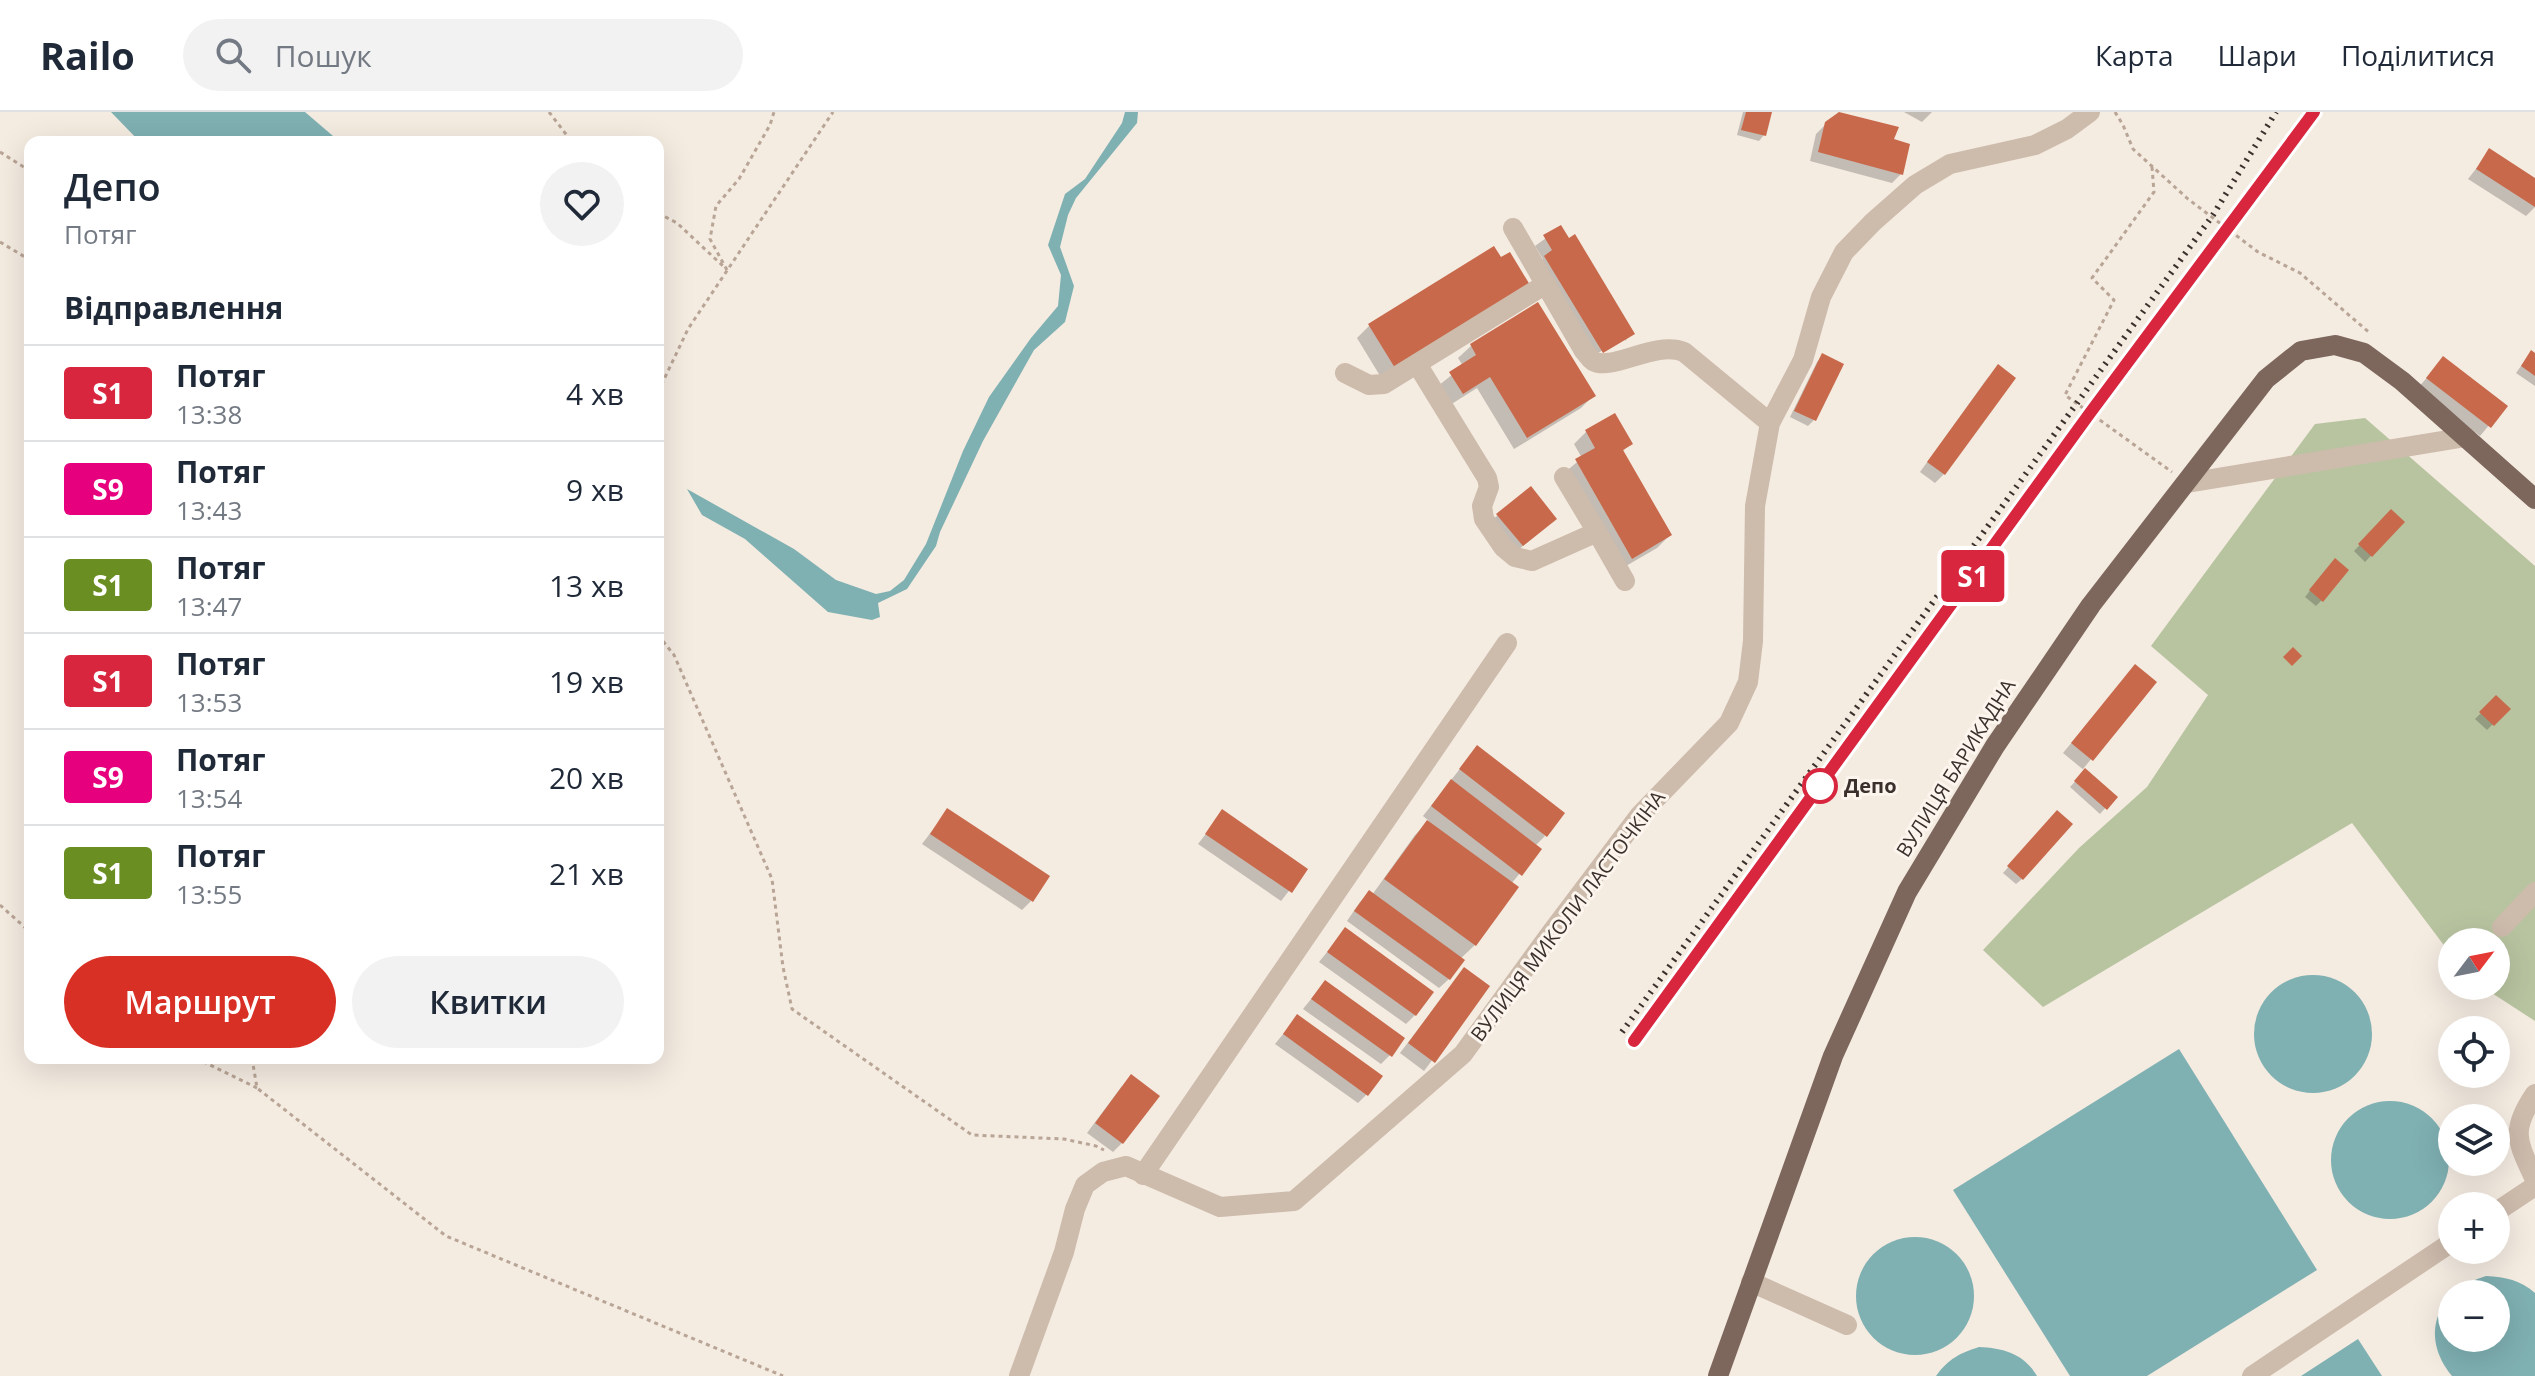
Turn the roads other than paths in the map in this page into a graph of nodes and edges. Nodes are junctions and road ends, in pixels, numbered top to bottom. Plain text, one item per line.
1 (2090, 112) edge
2 (1513, 228) dead end
3 (1546, 284) junction
4 (1417, 364) junction
5 (1345, 373) dead end
6 (1770, 423) junction
7 (2466, 437) junction
8 (1564, 477) dead end
9 (2187, 483) junction
10 (2535, 498) edge
11 (1597, 532) junction
12 (1625, 581) dead end
13 (1507, 643) dead end
14 (2535, 892) edge
15 (2502, 927) dead end
16 (2535, 1094) edge
17 (1135, 1171) junction
18 (2535, 1180) edge
19 (2535, 1186) edge
20 (2510, 1203) edge
21 (2438, 1251) edge
22 (1751, 1282) junction
23 (1847, 1325) dead end
24 (1019, 1376) edge
25 (1718, 1376) edge
26 (2252, 1376) edge

1 - 6 street, ВУЛИЦЯ МИКОЛИ ЛАСТОЧКІНА
2 - 3 street
3 - 4 street
3 - 6 street
4 - 5 street
4 - 11 street
6 - 17 street, ВУЛИЦЯ МИКОЛИ ЛАСТОЧКІНА
7 - 9 street
7 - 9 main road, ВУЛИЦЯ БАРИКАДНА
7 - 10 main road, ВУЛИЦЯ БАРИКАДНА
8 - 11 street
9 - 22 main road, ВУЛИЦЯ БАРИКАДНА
11 - 12 street
13 - 17 street
14 - 15 street
16 - 18 street
17 - 24 street
19 - 20 street
21 - 26 street
22 - 23 street
22 - 25 main road, ВУЛИЦЯ БАРИКАДНА

